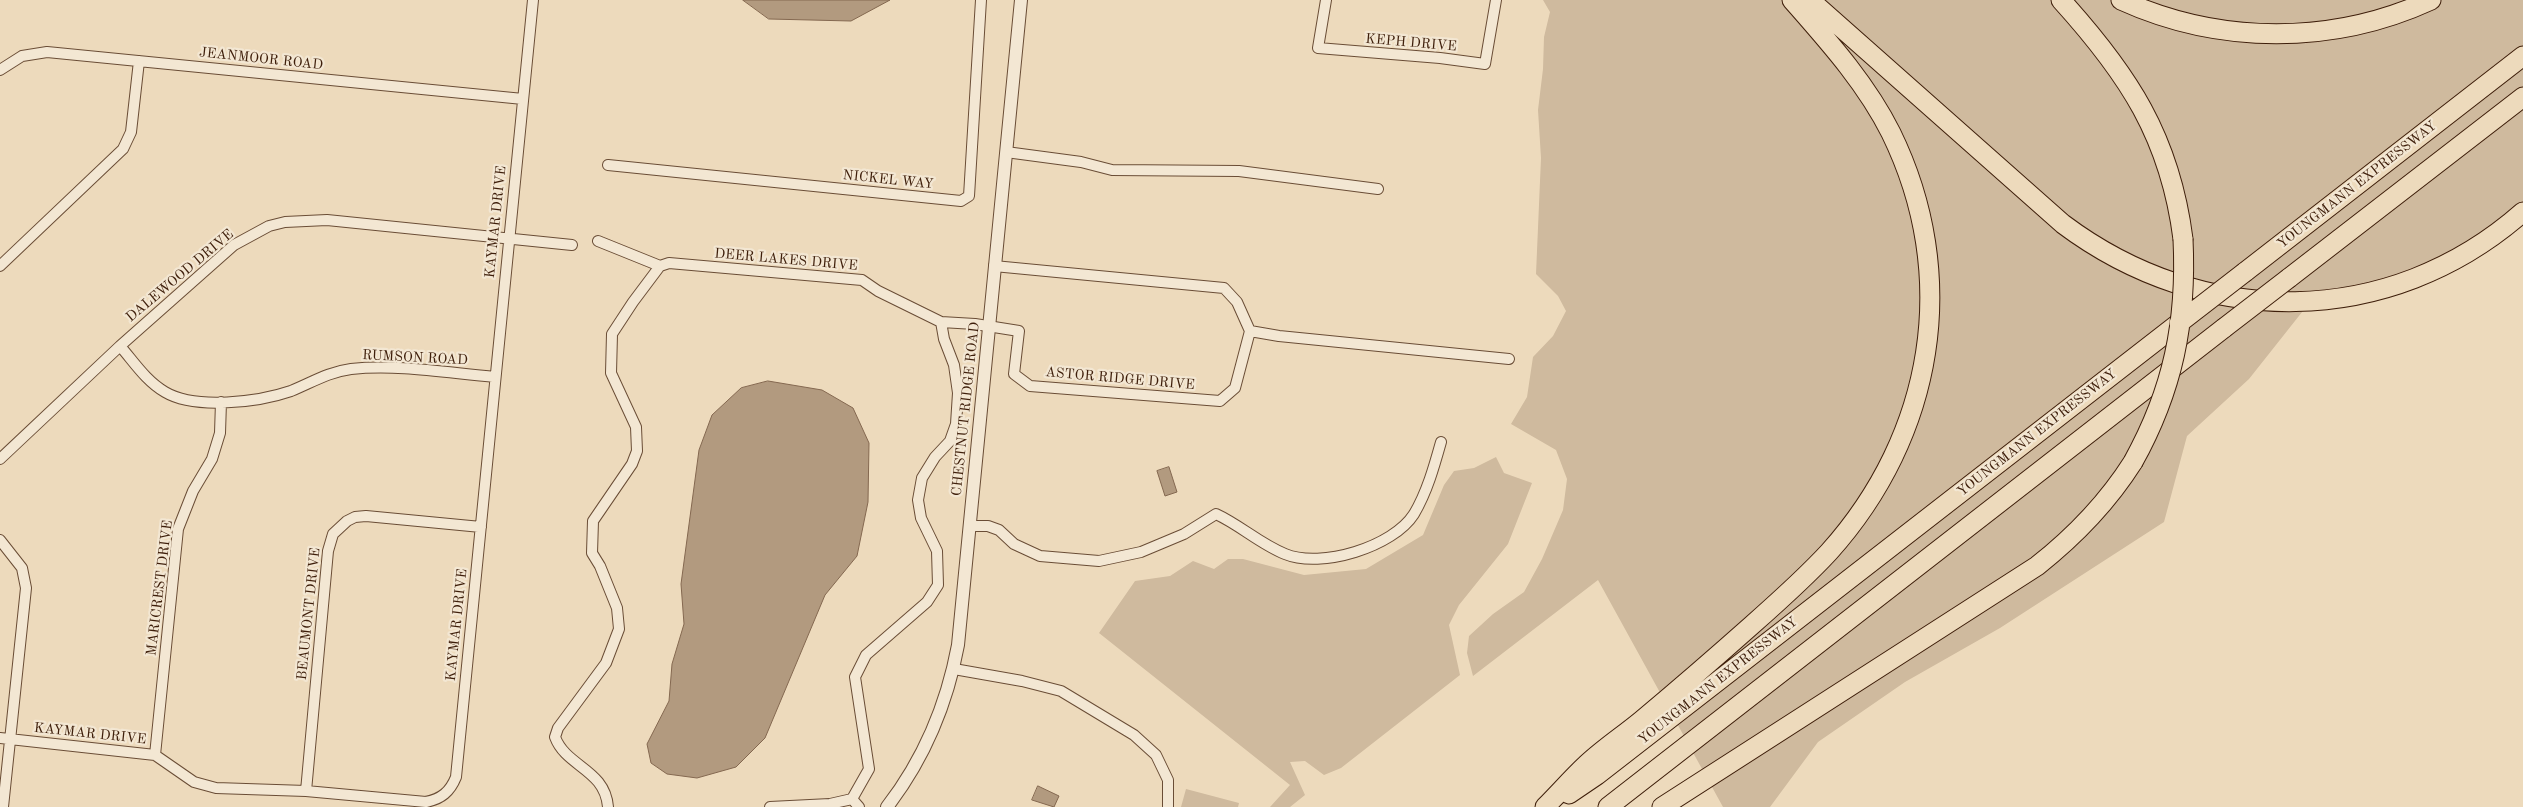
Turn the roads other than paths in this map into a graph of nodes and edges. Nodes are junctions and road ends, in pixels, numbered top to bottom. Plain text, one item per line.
1 (533, 0) edge
2 (981, 0) edge
3 (1021, 0) edge
4 (1326, 0) edge
5 (1496, 0) edge
6 (1792, 0) edge
7 (1810, 0) edge
8 (2061, 0) edge
9 (2122, 0) edge
10 (2431, 0) edge
11 (2523, 56) edge
12 (139, 61) junction
13 (0, 70) edge
14 (2523, 97) edge
15 (523, 99) junction
16 (1006, 152) junction
17 (608, 165) dead end
18 (1378, 189) dead end
19 (2523, 212) edge
20 (508, 238) junction
21 (598, 241) dead end
22 (572, 245) dead end
23 (0, 266) edge
24 (660, 266) junction
25 (994, 266) junction
26 (941, 322) junction
27 (990, 326) junction
28 (1250, 331) junction
29 (120, 346) junction
30 (1509, 359) dead end
31 (494, 377) junction
32 (221, 402) junction
33 (1441, 442) dead end
34 (0, 459) edge
35 (970, 526) junction
36 (481, 527) junction
37 (0, 540) edge
38 (954, 669) junction
39 (5, 739) edge
40 (155, 755) junction
41 (306, 792) junction
42 (856, 803) edge
43 (3, 807) edge
44 (608, 807) edge
45 (770, 807) edge
46 (887, 807) edge
47 (1168, 807) edge
48 (1544, 807) edge
49 (1550, 807) edge
50 (1608, 807) edge
51 (1662, 807) edge

1 - 15 street, KAYMAR DRIVE
2 - 17 street, NICKEL WAY
3 - 16 street, CHESTNUT RIDGE ROAD
4 - 5 street, KEPH DRIVE
6 - 48 highway
7 - 19 highway
8 - 51 highway, bridge
9 - 10 highway
11 - 49 highway, YOUNGMANN EXPRESSWAY, bridge
12 - 13 street, JEANMOOR ROAD
12 - 15 street, JEANMOOR ROAD
12 - 23 street
14 - 50 highway, bridge
15 - 20 street, KAYMAR DRIVE
16 - 18 street
16 - 25 street, CHESTNUT RIDGE ROAD
20 - 22 street, DALEWOOD DRIVE
20 - 29 street, DALEWOOD DRIVE
20 - 31 street, KAYMAR DRIVE
21 - 24 street, DEER LAKES DRIVE
24 - 26 street, DEER LAKES DRIVE
24 - 44 street
25 - 27 street, CHESTNUT RIDGE ROAD
25 - 28 street
26 - 27 street, DEER LAKES DRIVE
26 - 42 street
27 - 28 street, ASTOR RIDGE DRIVE
27 - 35 street, CHESTNUT RIDGE ROAD
28 - 30 street
29 - 32 street, RUMSON ROAD
29 - 34 street, DALEWOOD DRIVE
31 - 32 street, RUMSON ROAD
31 - 36 street, KAYMAR DRIVE
32 - 40 street, MARICREST DRIVE
33 - 35 street
35 - 38 street, CHESTNUT RIDGE ROAD
36 - 41 street, KAYMAR DRIVE
36 - 41 street, BEAUMONT DRIVE
37 - 39 street
38 - 46 street, CHESTNUT RIDGE ROAD
38 - 47 street
39 - 40 street, KAYMAR DRIVE
39 - 43 street
40 - 41 street, KAYMAR DRIVE
42 - 45 street

